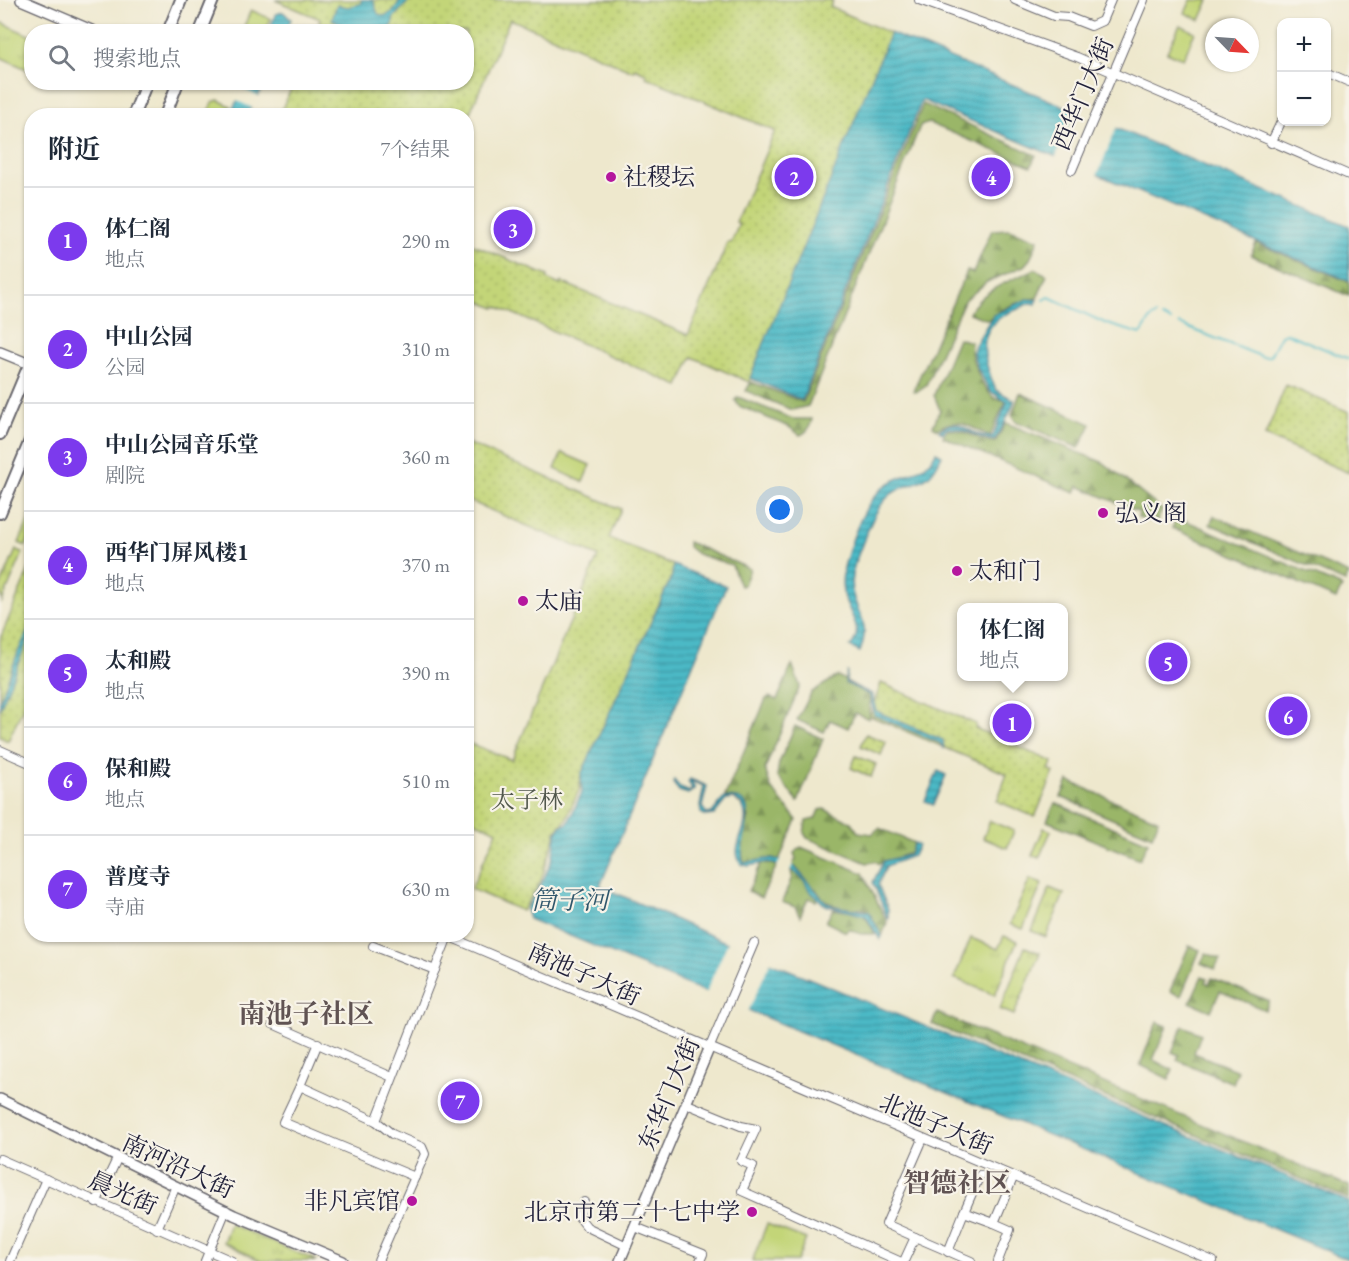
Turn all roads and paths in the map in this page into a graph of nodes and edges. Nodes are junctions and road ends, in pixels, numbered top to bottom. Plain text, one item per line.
1 (21, 0) edge
2 (181, 0) edge
3 (213, 0) edge
4 (919, 0) edge
5 (1015, 0) edge
6 (1111, 0) edge
7 (1144, 0) edge
8 (77, 24) edge
9 (171, 24) edge
10 (203, 24) edge
11 (1112, 73) junction
12 (1331, 74) edge
13 (1349, 82) edge
14 (144, 90) edge
15 (175, 90) edge
16 (136, 108) edge
17 (168, 108) edge
18 (1278, 126) edge
19 (1271, 144) junction
20 (1072, 170) dead end
21 (1349, 175) edge
22 (0, 352) edge
23 (24, 360) edge
24 (24, 378) edge
25 (0, 434) edge
26 (24, 455) edge
27 (0, 513) edge
28 (0, 750) edge
29 (24, 760) edge
30 (444, 942) edge
31 (462, 942) edge
32 (754, 943) dead end
33 (373, 946) dead end
34 (435, 970) junction
35 (273, 1024) dead end
36 (318, 1043) junction
37 (710, 1049) junction
38 (392, 1077) junction
39 (300, 1086) junction
40 (0, 1099) edge
41 (687, 1104) junction
42 (376, 1120) junction
43 (923, 1139) junction
44 (0, 1159) edge
45 (117, 1159) junction
46 (980, 1176) dead end
47 (415, 1177) junction
48 (1013, 1178) junction
49 (46, 1179) junction
50 (176, 1186) junction
51 (584, 1202) dead end
52 (96, 1203) junction
53 (226, 1210) junction
54 (964, 1212) junction
55 (994, 1223) junction
56 (635, 1227) junction
57 (157, 1229) junction
58 (915, 1237) junction
59 (627, 1245) junction
60 (210, 1251) junction
61 (948, 1252) junction
62 (330, 1259) edge
63 (10, 1261) edge
64 (205, 1261) edge
65 (232, 1261) edge
66 (343, 1261) edge
67 (378, 1261) edge
68 (620, 1261) edge
69 (699, 1261) edge
70 (899, 1261) edge
71 (904, 1261) edge
72 (970, 1261) edge
73 (998, 1261) edge
74 (1213, 1261) edge

1 - 8 main road
2 - 9 highway
3 - 10 highway
4 - 11 street
5 - 6 street
7 - 11 street, 西华门大街
11 - 19 street
11 - 20 street, 西华门大街
12 - 13 street
14 - 16 highway
15 - 17 highway
18 - 19 street
19 - 21 street
22 - 23 main road
24 - 25 highway
26 - 27 highway
28 - 29 street
30 - 34 street
31 - 37 street, 南池子大街
32 - 37 street, 东华门大街
33 - 34 street
34 - 38 street
35 - 36 street
36 - 38 street
36 - 39 street
37 - 41 main road, 东华门大街
37 - 43 street, 北池子大街
38 - 42 street
39 - 42 street
39 - 47 street
40 - 45 main road, 南河沿大街
41 - 56 main road, 东华门大街
41 - 70 street
42 - 47 street
43 - 48 street, 北池子大街
43 - 58 street
44 - 49 street, 晨光街
45 - 50 main road, 南河沿大街
45 - 52 street
46 - 54 street
47 - 67 street
48 - 55 street
48 - 74 street, 北池子大街
49 - 52 street, 晨光街
49 - 63 street
50 - 53 main road, 南河沿大街
50 - 57 street
51 - 59 street
52 - 57 street, 晨光街
53 - 60 street
53 - 62 main road, 南河沿大街
54 - 55 street
54 - 61 street
55 - 73 street
56 - 59 main road, 东华门大街
56 - 69 street
57 - 60 street, 晨光街
58 - 61 street
58 - 71 street
59 - 68 main road, 东华门大街
60 - 64 street
60 - 65 street, 晨光街
61 - 72 street
62 - 66 main road, 南河沿大街

